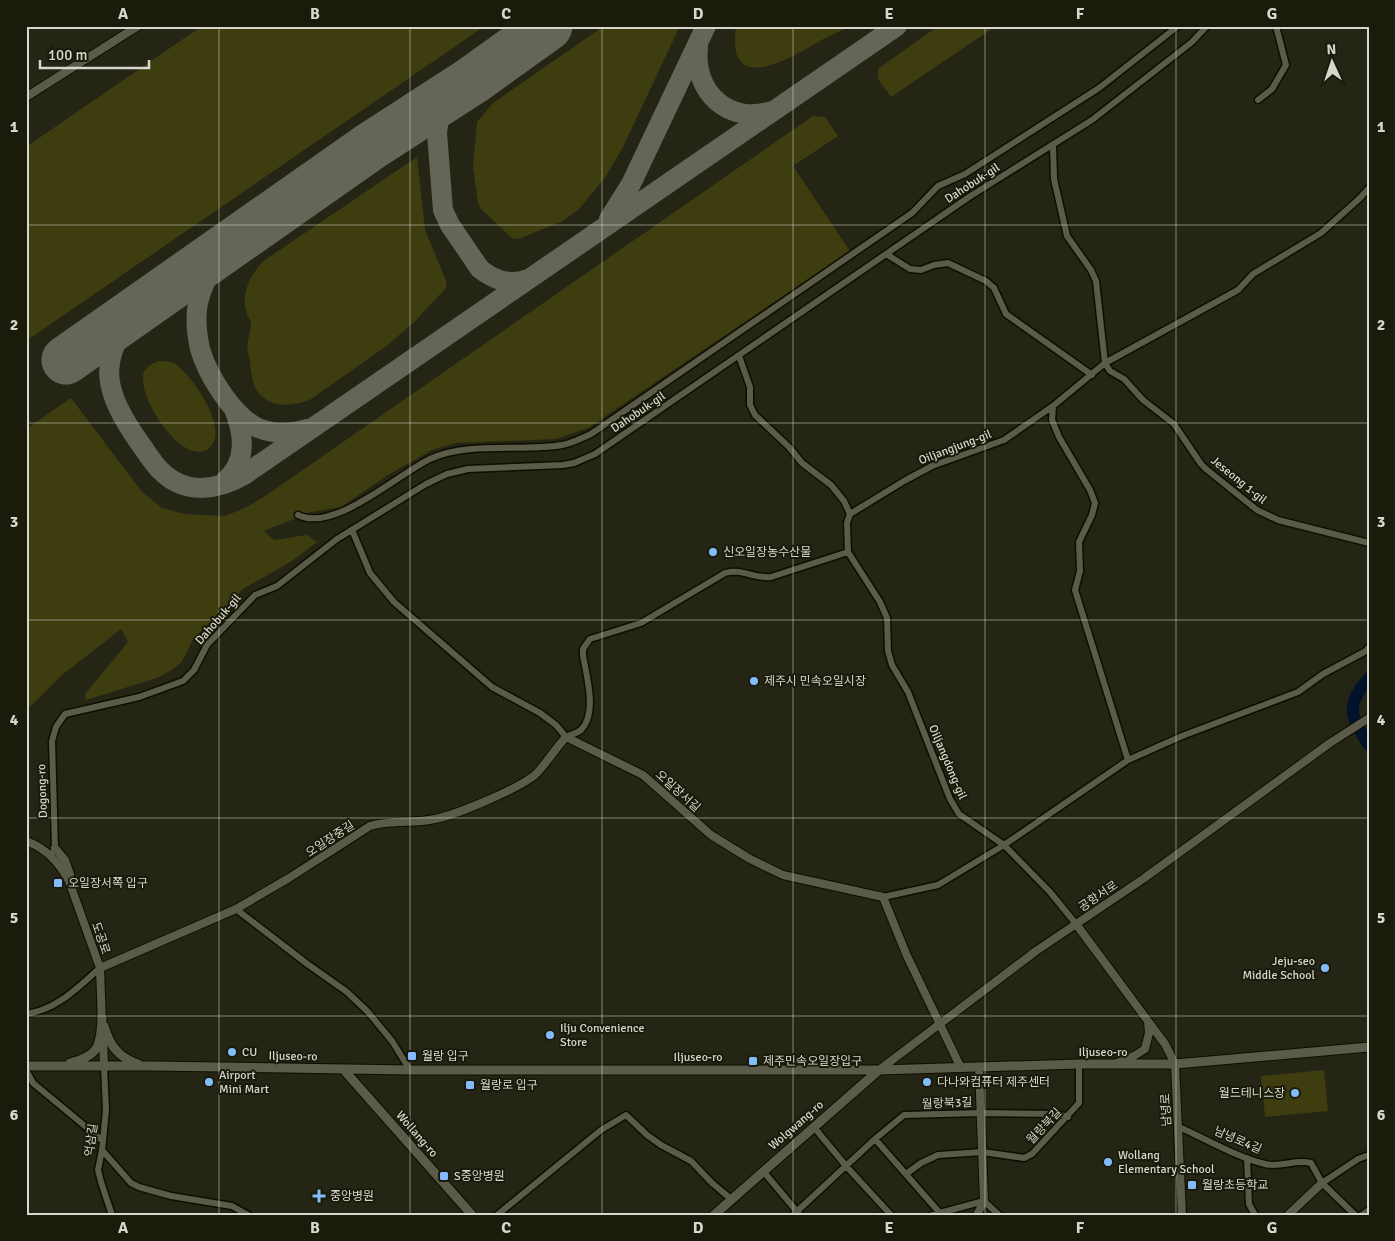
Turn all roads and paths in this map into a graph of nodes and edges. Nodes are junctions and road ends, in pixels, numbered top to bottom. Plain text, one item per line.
1 (138, 26) edge
2 (1178, 26) edge
3 (1207, 26) edge
4 (1276, 26) edge
5 (127, 29) edge
6 (26, 97) edge
7 (1258, 100) dead end
8 (1053, 144) junction
9 (1369, 188) edge
10 (886, 254) junction
11 (739, 356) junction
12 (1105, 364) junction
13 (1092, 375) junction
14 (1053, 406) junction
15 (850, 514) junction
16 (298, 515) dead end
17 (352, 530) junction
18 (1369, 543) edge
19 (848, 552) junction
20 (1369, 647) edge
21 (1369, 718) edge
22 (56, 727) joint
23 (566, 737) junction
24 (1128, 760) junction
25 (26, 840) edge
26 (1004, 845) junction
27 (53, 852) junction
28 (883, 897) junction
29 (236, 909) junction
30 (1076, 924) junction
31 (100, 968) junction
32 (26, 1014) edge
33 (102, 1018) junction
34 (1147, 1020) junction
35 (939, 1023) junction
36 (1369, 1048) edge
37 (1079, 1064) junction
38 (1114, 1064) junction
39 (1175, 1064) junction
40 (54, 1066) junction
41 (104, 1066) junction
42 (153, 1066) junction
43 (26, 1068) edge
44 (961, 1068) junction
45 (979, 1068) junction
46 (343, 1069) junction
47 (410, 1070) junction
48 (879, 1070) junction
49 (980, 1113) junction
50 (1068, 1117) junction
51 (813, 1126) junction
52 (1179, 1127) junction
53 (875, 1139) junction
54 (103, 1141) junction
55 (102, 1150) junction
56 (982, 1152) junction
57 (1369, 1155) edge
58 (1247, 1158) junction
59 (846, 1166) junction
60 (762, 1171) junction
61 (906, 1174) junction
62 (1322, 1183) junction
63 (730, 1199) junction
64 (984, 1201) junction
65 (1369, 1210) edge
66 (939, 1212) junction
67 (796, 1214) edge
68 (112, 1215) edge
69 (248, 1215) edge
70 (472, 1215) edge
71 (497, 1215) edge
72 (714, 1215) edge
73 (891, 1215) edge
74 (932, 1215) edge
75 (976, 1215) edge
76 (999, 1215) edge
77 (1182, 1215) edge
78 (1255, 1215) edge
79 (1288, 1215) edge
80 (1355, 1215) edge
81 (1362, 1215) edge

1 - 5 street
2 - 16 street
3 - 8 street, Dahobuk-gil
4 - 7 street
5 - 6 street
8 - 10 street, Dahobuk-gil
8 - 12 street
9 - 12 street, Oiljangjung-gil
10 - 11 street, Dahobuk-gil
10 - 13 street
11 - 15 street
11 - 17 street, Dahobuk-gil
12 - 13 street, Oiljangjung-gil
12 - 18 street, Jeseong 1-gil
13 - 14 street, Oiljangjung-gil
14 - 15 street, Oiljangjung-gil
14 - 24 street
15 - 19 street
17 - 22 street, Dahobuk-gil
17 - 23 street, 오일장서길
19 - 23 street
19 - 26 street, Oiljangdong-gil
20 - 24 street
21 - 30 street, 공항서로
22 - 27 street, Dogong-ro
23 - 28 street, 오일장서길
23 - 29 street, 오일장중길
24 - 26 street
25 - 27 street, 도공로
26 - 28 street
26 - 30 street, Oiljangdong-gil
27 - 31 street, 도공로
28 - 35 street
29 - 31 street, 오일장중길
29 - 47 street
30 - 34 street, Oiljangdong-gil
30 - 35 street, 공항서로
31 - 32 street
31 - 33 street, 도공로
33 - 40 main road
33 - 41 street, 도공로
33 - 42 main road
34 - 38 street
34 - 39 street, Oiljangdong-gil
35 - 44 street
35 - 48 street, 공항서로
36 - 39 main road, Iljuseo-ro
37 - 38 main road, Iljuseo-ro
37 - 45 main road, Iljuseo-ro
37 - 50 street, 월랑북길
38 - 39 main road, Iljuseo-ro
39 - 52 street, 남녕로
40 - 41 main road, Iljuseo-ro
40 - 43 main road, Iljuseo-ro
41 - 42 main road, Iljuseo-ro
41 - 54 street, 억삼길
42 - 46 main road, Iljuseo-ro
43 - 54 street
44 - 45 main road, Iljuseo-ro
44 - 48 main road, Iljuseo-ro
45 - 49 street
46 - 47 main road, Iljuseo-ro
46 - 70 main road, Wollang-ro
47 - 48 main road, Iljuseo-ro
48 - 51 main road, Wolgwang-ro
49 - 50 street, 월랑북3길
49 - 53 street, 월랑북3길
49 - 56 street
50 - 56 street, 월랑북길
51 - 59 street
51 - 60 main road, Wolgwang-ro
52 - 58 street, 남녕로4길
52 - 77 street, 남녕로
53 - 59 street, 월랑북3길
53 - 61 street
54 - 55 street, 억삼길
55 - 68 street, 억삼길
55 - 69 street
56 - 61 street, 월랑북길
56 - 64 street
57 - 62 street
58 - 62 street, 남녕로4길
58 - 78 street
59 - 67 street, 월랑북3길
59 - 73 street
60 - 63 main road, Wolgwang-ro
60 - 67 street
61 - 66 street
62 - 79 street
62 - 80 street, 남녕로4길
63 - 71 street
63 - 72 main road, Wolgwang-ro
64 - 66 street
64 - 75 street
64 - 76 street
65 - 81 street
66 - 74 street

